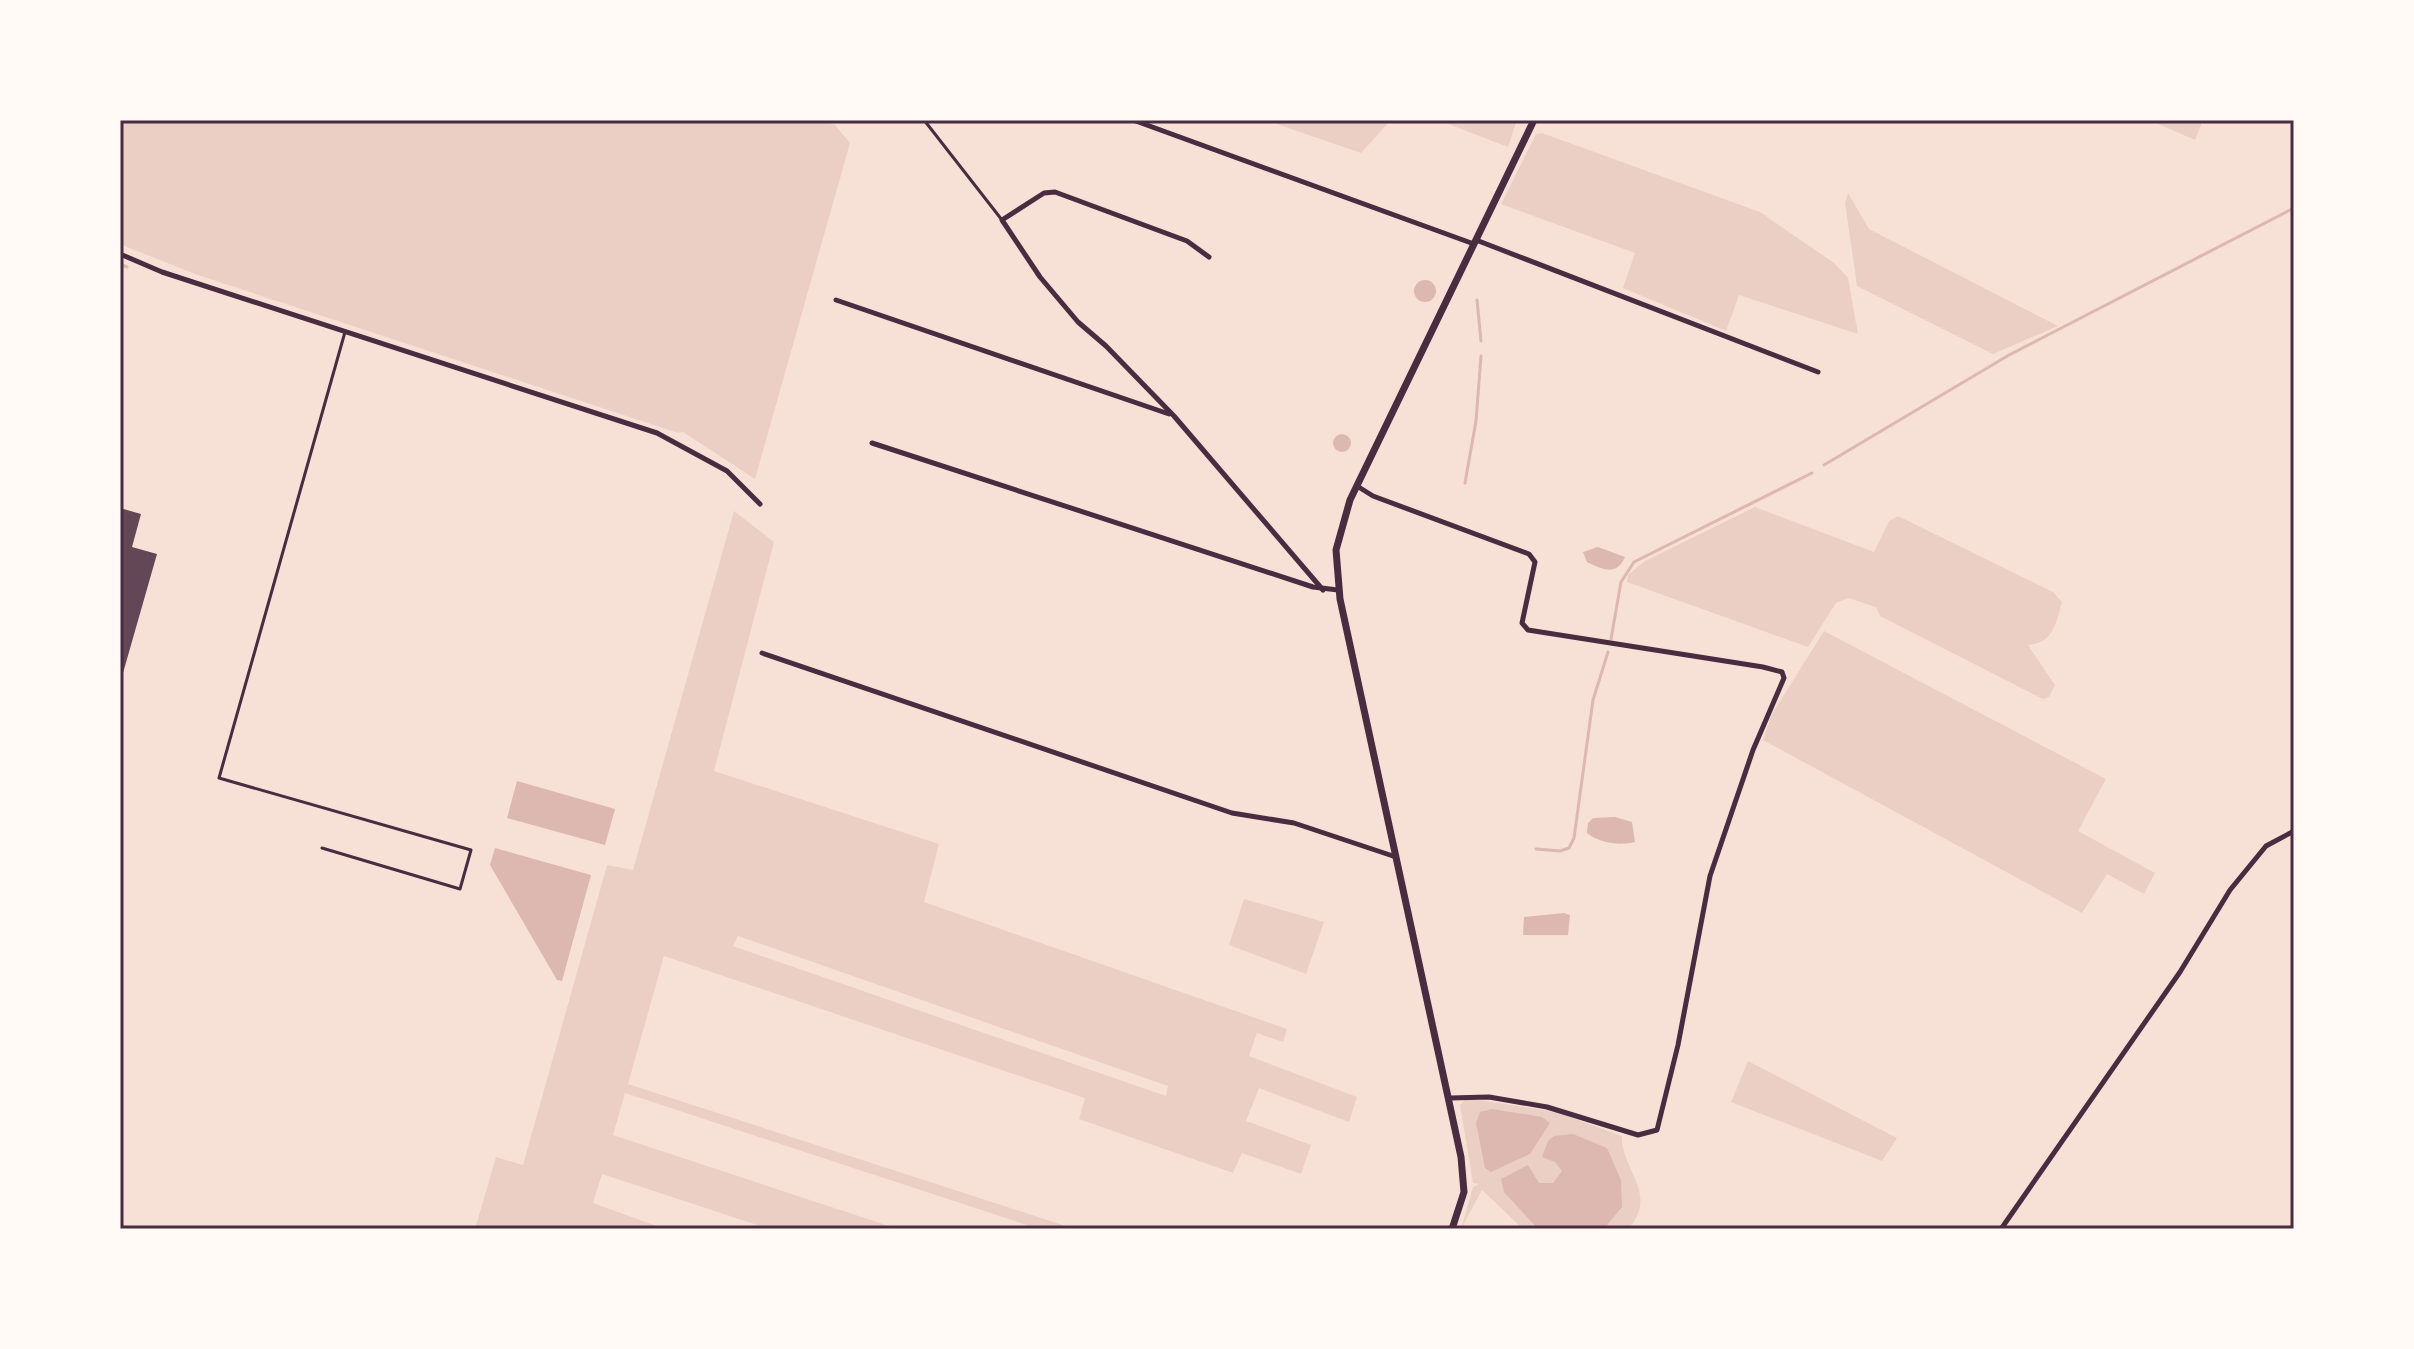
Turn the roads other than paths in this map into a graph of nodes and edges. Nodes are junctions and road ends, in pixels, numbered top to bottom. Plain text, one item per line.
1 (924, 120) edge
2 (1133, 120) edge
3 (1534, 120) edge
4 (1002, 220) junction
5 (1475, 242) junction
6 (120, 254) edge
7 (1209, 257) dead end
8 (836, 300) dead end
9 (345, 332) junction
10 (1818, 372) dead end
11 (1174, 416) junction
12 (872, 443) dead end
13 (1357, 486) junction
14 (760, 504) dead end
15 (1323, 590) junction
16 (1338, 590) junction
17 (762, 653) dead end
18 (2294, 831) edge
19 (322, 848) dead end
20 (1396, 857) junction
21 (1450, 1098) junction
22 (1452, 1229) edge
23 (2001, 1229) edge

1 - 4 lane
2 - 5 street
3 - 5 street
4 - 7 street
4 - 11 street
5 - 10 street
5 - 13 street
6 - 9 street
8 - 11 street
9 - 14 street
9 - 19 lane
11 - 15 street
12 - 15 street
13 - 16 street
13 - 21 street
15 - 16 street
16 - 20 street
17 - 20 street
18 - 23 street
20 - 21 street
21 - 22 street

